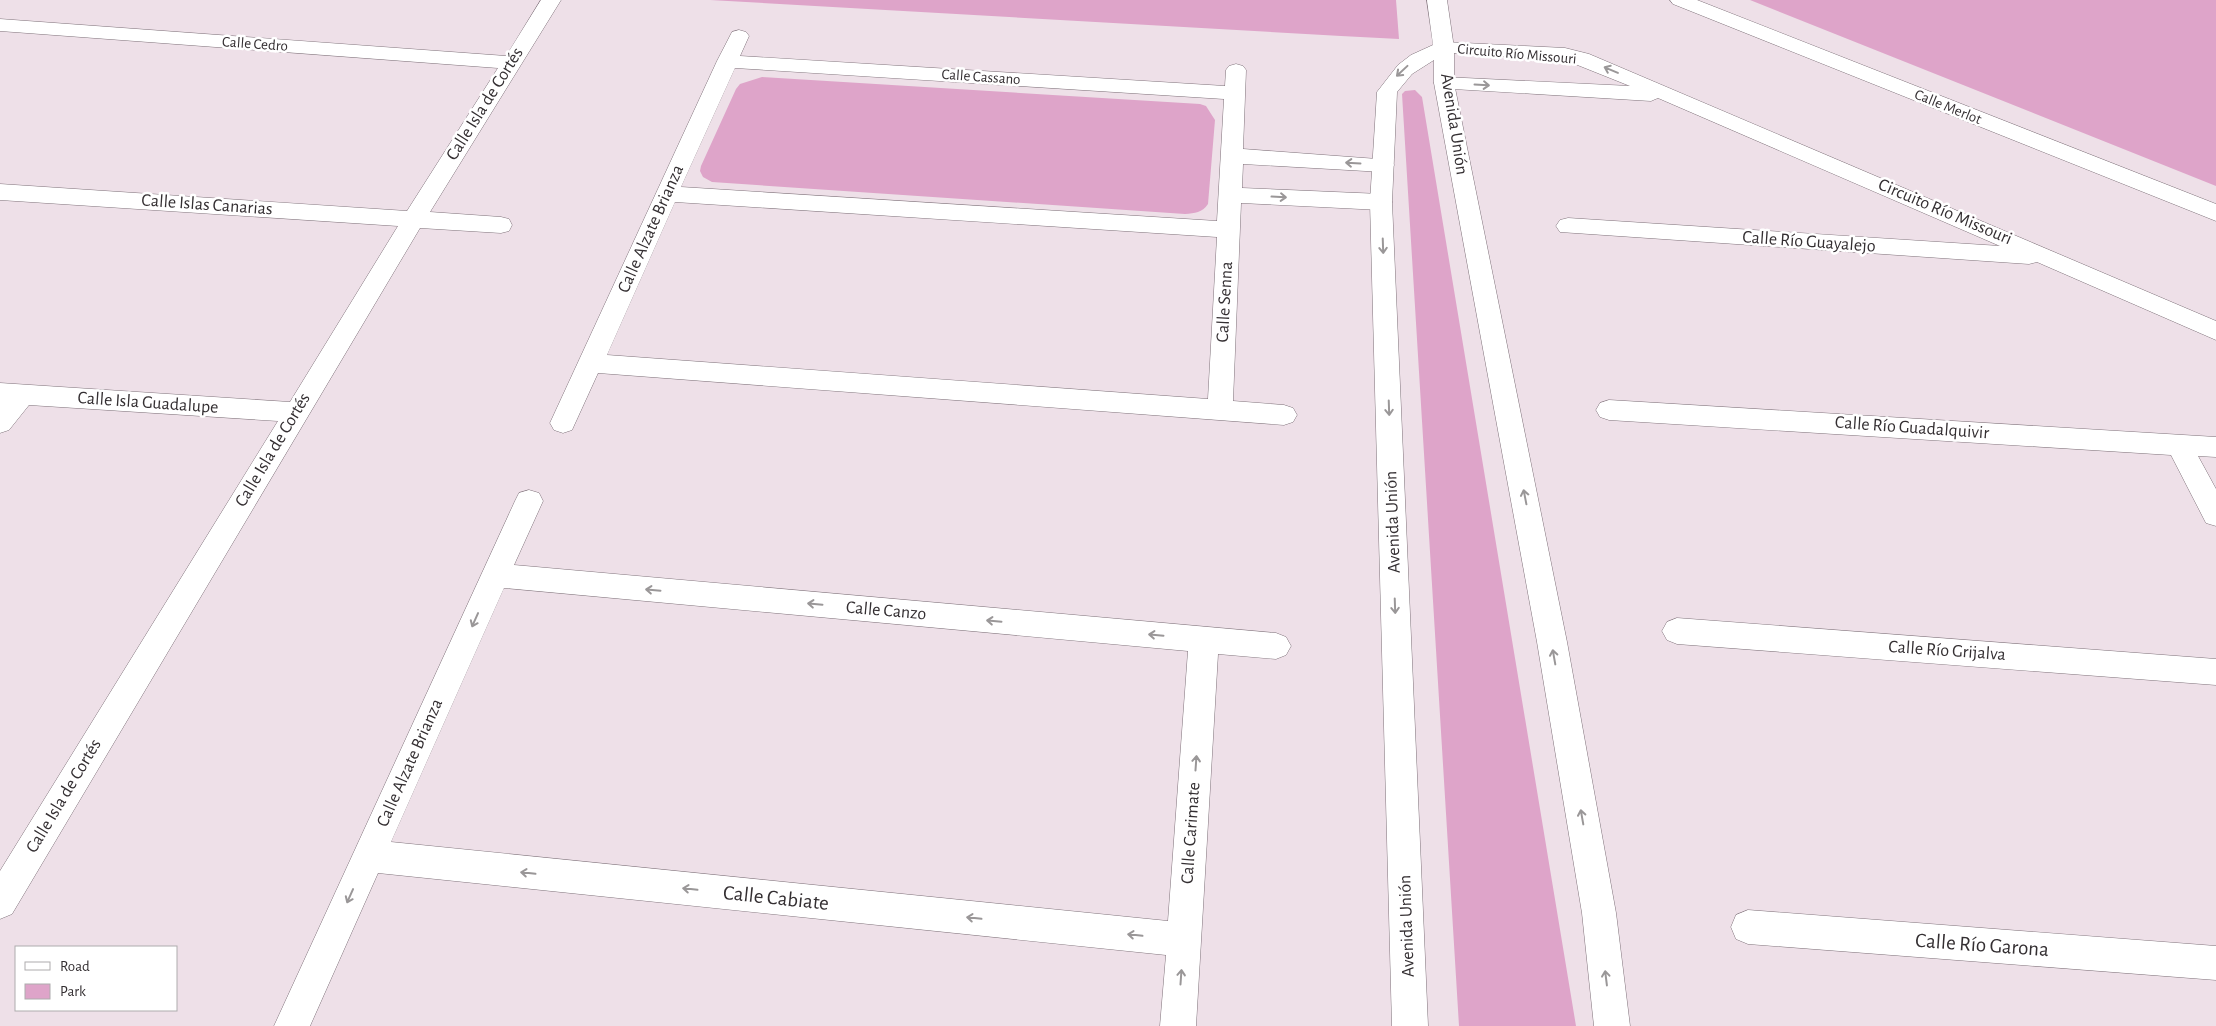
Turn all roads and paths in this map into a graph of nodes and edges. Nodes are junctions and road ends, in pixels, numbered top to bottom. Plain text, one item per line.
1 (551, 0) edge
2 (1437, 0) edge
3 (1680, 0) edge
4 (0, 24) edge
5 (739, 36) dead end
6 (1444, 48) junction
7 (727, 61) junction
8 (510, 63) junction
9 (1236, 81) joint
10 (1444, 83) junction
11 (1672, 96) junction
12 (1233, 156) junction
13 (1383, 165) junction
14 (0, 192) edge
15 (668, 194) junction
16 (1230, 195) junction
17 (1381, 202) junction
18 (2216, 213) edge
19 (414, 219) junction
20 (501, 225) dead end
21 (1568, 226) dead end
22 (1229, 230) junction
23 (2050, 258) junction
24 (2216, 331) edge
25 (590, 363) junction
26 (11, 394) edge
27 (1220, 410) junction
28 (1609, 410) dead end
29 (296, 412) junction
30 (1284, 415) dead end
31 (0, 423) edge
32 (563, 423) dead end
33 (2179, 445) junction
34 (2216, 447) edge
35 (529, 500) dead end
36 (2216, 515) edge
37 (495, 576) junction
38 (1678, 631) dead end
39 (1204, 640) junction
40 (1276, 646) dead end
41 (2216, 672) edge
42 (368, 856) junction
43 (0, 902) edge
44 (1748, 927) dead end
45 (1184, 940) junction
46 (2216, 963) edge
47 (292, 1026) edge
48 (1178, 1026) edge
49 (1410, 1026) edge
50 (1612, 1026) edge

1 - 8 street, Calle Isla de Cortés
2 - 6 street, Avenida Unión
3 - 18 street, Calle Merlot
4 - 8 street, Calle Cedro
5 - 7 street, Calle Alzate Brianza
6 - 10 street, Avenida Unión
11 -> 6 street, Circuito Río Missouri
6 -> 13 street, Avenida Unión
7 - 9 street, Calle Cassano
7 - 15 street, Calle Alzate Brianza
8 - 19 street, Calle Isla de Cortés
9 - 12 street, Calle Senna
10 -> 11 street, Circuito Río Missouri
50 -> 10 street, Avenida Unión
11 - 23 street, Circuito Río Missouri
13 -> 12 street
12 - 16 street, Calle Senna
13 - 17 street, Avenida Unión
14 - 19 street, Calle Islas Canarias
15 - 22 street
15 - 25 street, Calle Alzate Brianza
16 -> 17 street
16 - 22 street, Calle Senna
17 -> 49 street, Avenida Unión
19 - 20 street, Calle Islas Canarias
19 - 29 street, Calle Isla de Cortés
21 - 23 street, Calle Río Guayalejo
22 - 27 street, Calle Senna
23 - 24 street, Circuito Río Missouri
25 - 27 street
25 - 32 street, Calle Alzate Brianza
26 - 29 street, Calle Isla Guadalupe
26 - 31 street
27 - 30 street
28 - 33 street, Calle Río Guadalquivir
29 - 43 street, Calle Isla de Cortés
33 - 34 street, Calle Río Guadalquivir
33 - 36 street
35 - 37 street, Calle Alzate Brianza
39 -> 37 street, Calle Canzo
37 -> 42 street, Calle Alzate Brianza
38 - 41 street, Calle Río Grijalva
39 - 40 street, Calle Canzo
45 -> 39 street, Calle Carimate
45 -> 42 street, Calle Cabiate
42 -> 47 street, Calle Alzate Brianza
44 - 46 street, Calle Río Garona
48 -> 45 street, Calle Carimate

